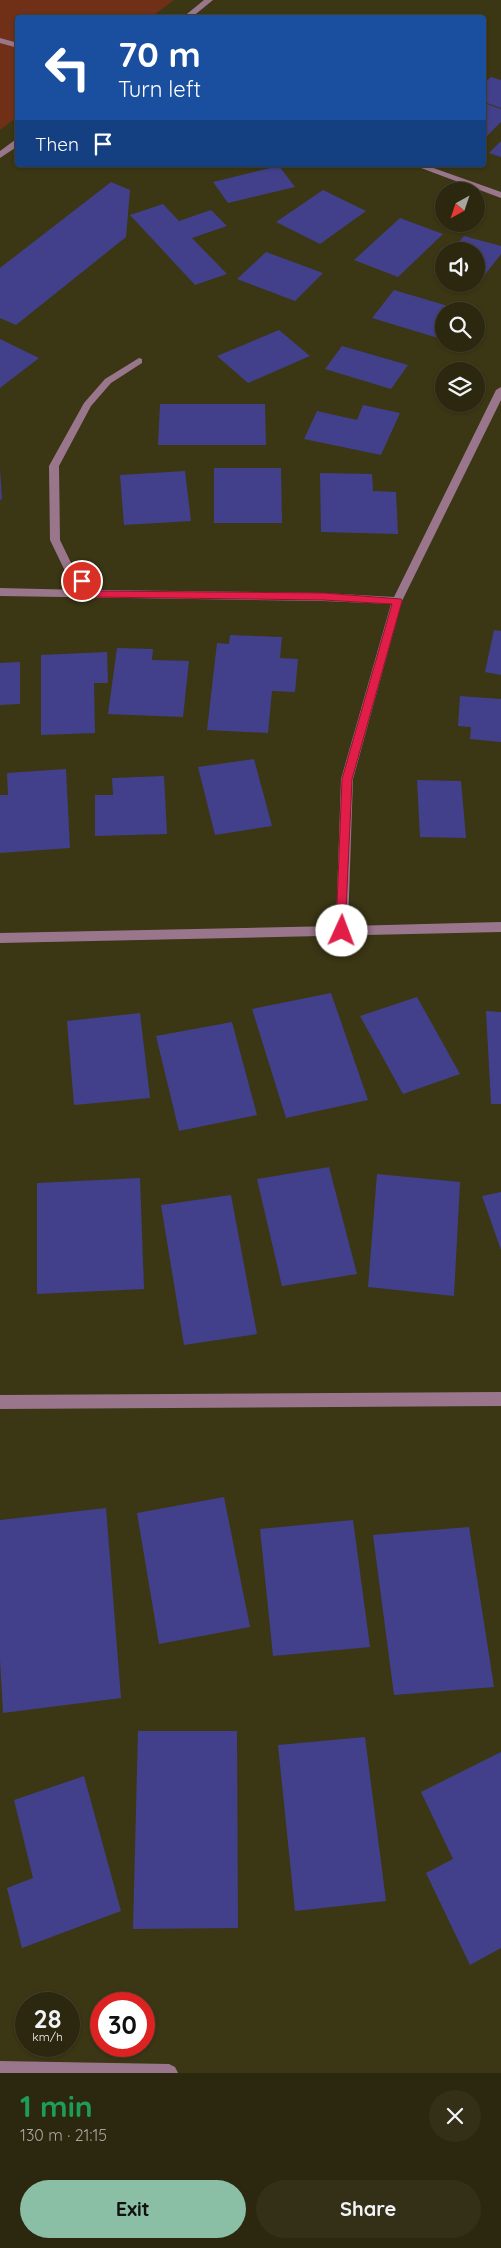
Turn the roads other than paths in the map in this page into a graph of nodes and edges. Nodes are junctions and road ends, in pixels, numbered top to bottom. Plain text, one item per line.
1 (209, 0) edge
2 (190, 15) edge
3 (0, 40) edge
4 (15, 45) edge
5 (15, 144) edge
6 (0, 154) edge
7 (423, 167) edge
8 (501, 195) edge
9 (139, 361) dead end
10 (501, 390) edge
11 (0, 592) edge
12 (94, 594) junction
13 (398, 601) junction
14 (501, 927) edge
15 (342, 931) junction
16 (0, 938) edge
17 (501, 1399) edge
18 (0, 1402) edge
19 (0, 2070) edge
20 (169, 2073) edge

1 - 2 street
3 - 4 street
5 - 6 street
7 - 8 street
9 - 12 street
10 - 13 street
11 - 12 street
12 - 13 street
13 - 15 street
14 - 15 street
15 - 16 street
17 - 18 street
19 - 20 street

